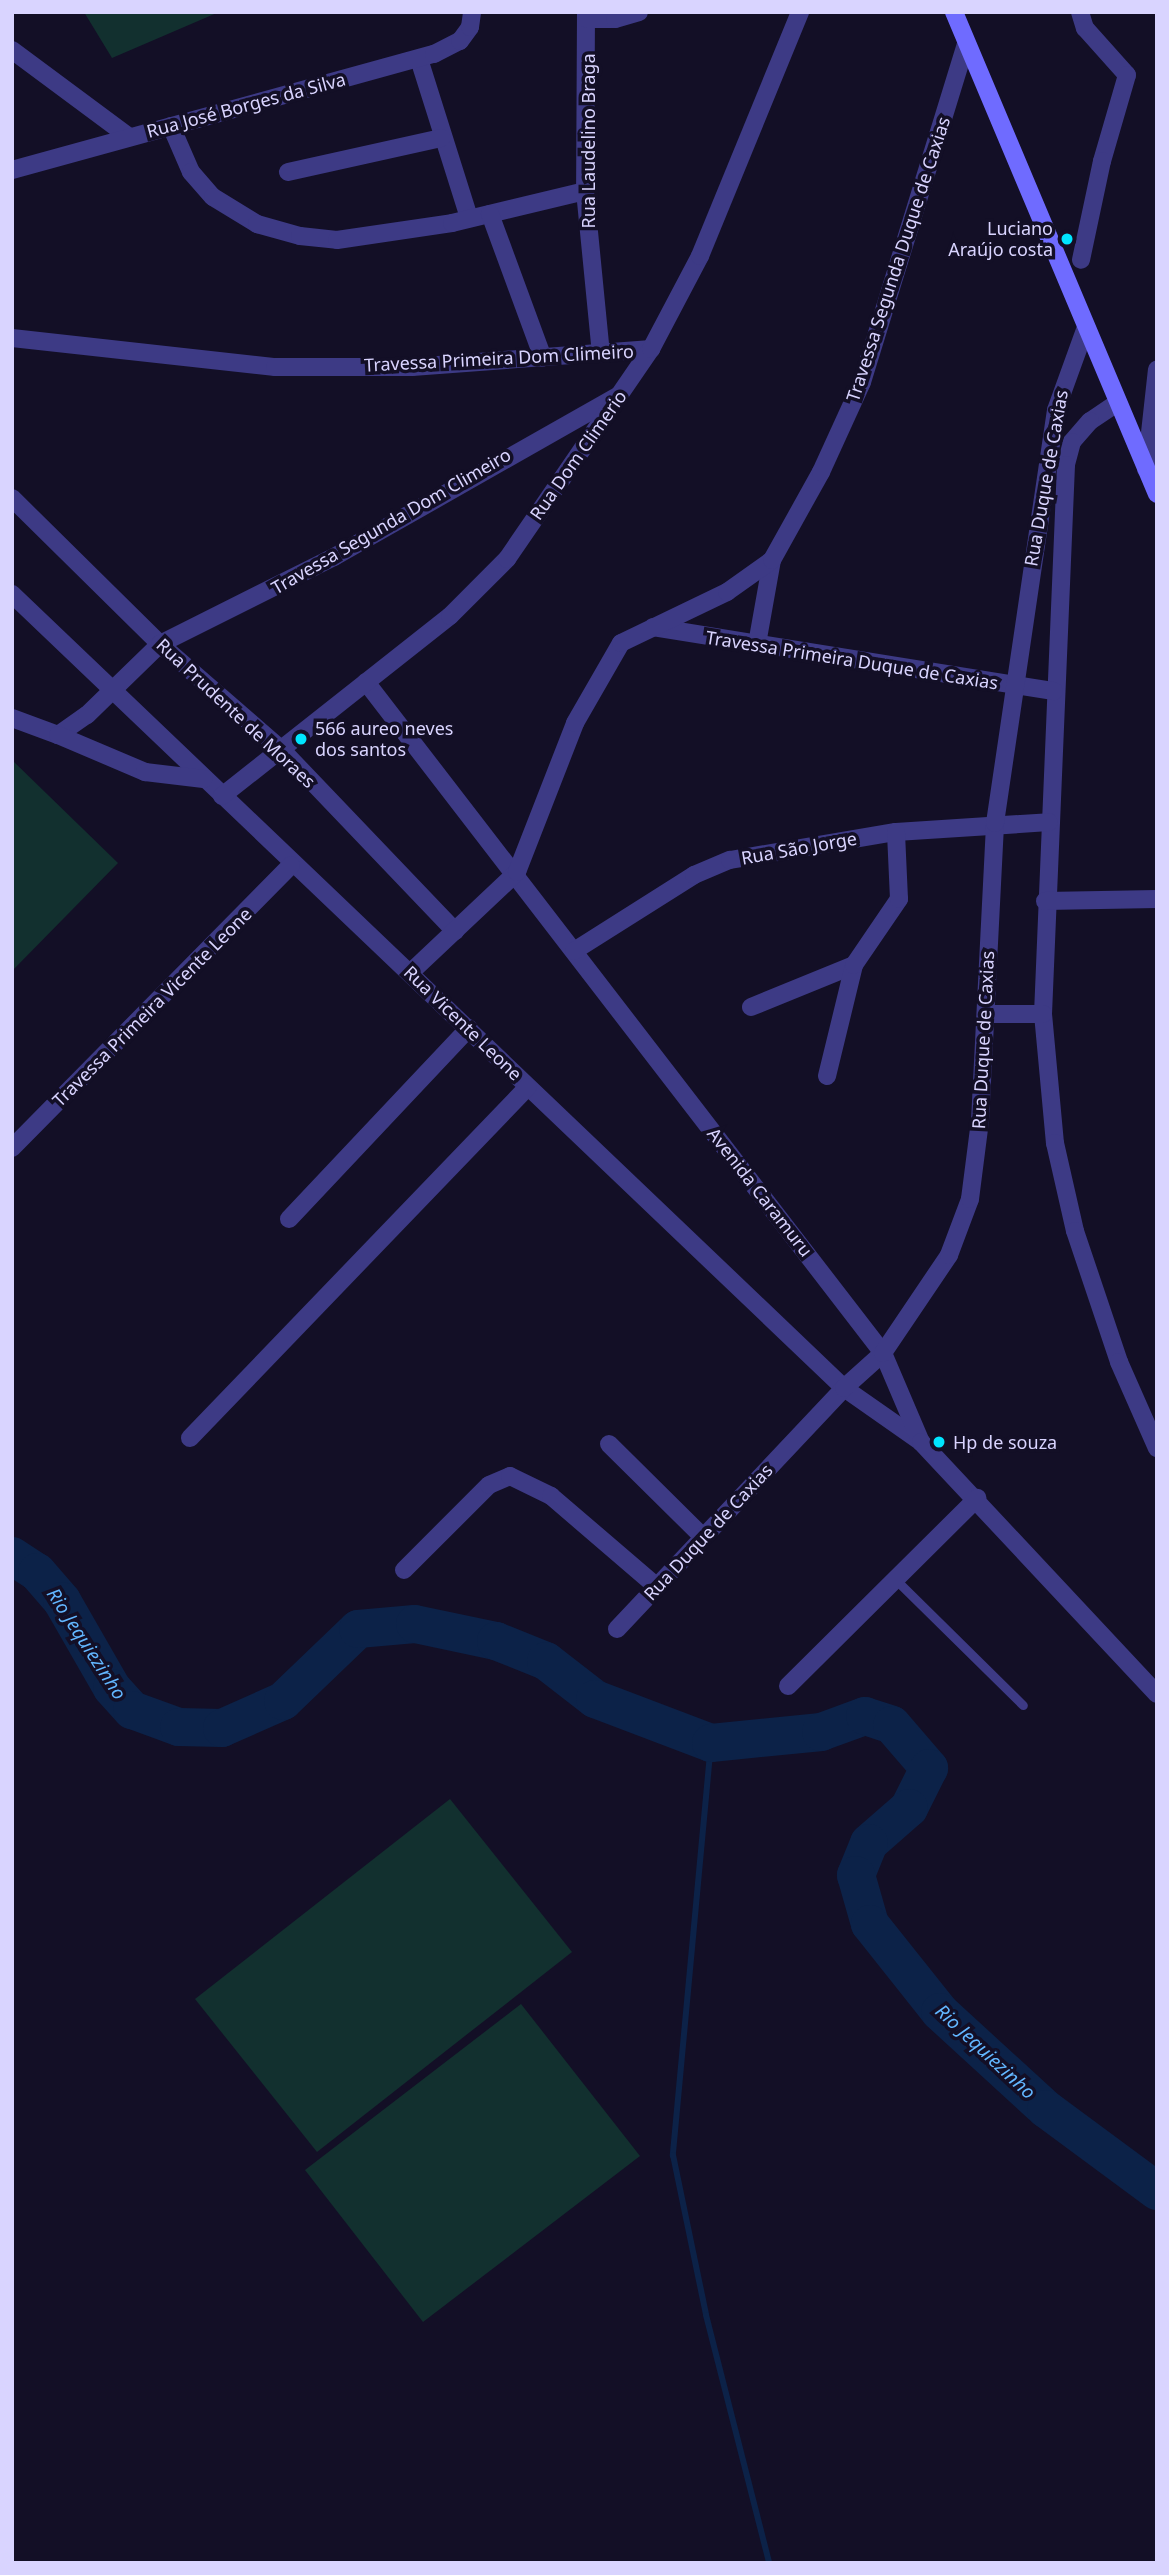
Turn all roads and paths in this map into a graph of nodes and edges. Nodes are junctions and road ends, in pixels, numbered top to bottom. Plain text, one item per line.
1 (639, 12) edge
2 (800, 12) edge
3 (954, 12) edge
4 (1080, 12) edge
5 (587, 15) edge
6 (471, 19) edge
7 (966, 44) junction
8 (12, 50) edge
9 (419, 58) junction
10 (172, 126) junction
11 (129, 137) junction
12 (441, 138) junction
13 (12, 170) edge
14 (288, 172) dead end
15 (585, 191) junction
16 (490, 214) junction
17 (469, 218) junction
18 (1081, 260) dead end
19 (1085, 330) junction
20 (12, 338) edge
21 (651, 349) junction
22 (601, 352) junction
23 (543, 358) junction
24 (1157, 370) edge
25 (620, 394) junction
26 (1117, 402) junction
27 (1047, 459) junction
28 (1066, 465) junction
29 (1146, 468) junction
30 (1157, 494) edge
31 (12, 498) edge
32 (772, 560) junction
33 (12, 594) edge
34 (649, 626) junction
35 (160, 644) junction
36 (757, 644) junction
37 (366, 681) junction
38 (1015, 687) junction
39 (111, 690) junction
40 (1054, 691) junction
41 (12, 718) edge
42 (58, 735) junction
43 (281, 749) junction
44 (204, 779) junction
45 (222, 796) junction
46 (1049, 822) junction
47 (995, 823) junction
48 (896, 832) junction
49 (291, 865) junction
50 (517, 872) junction
51 (1157, 900) edge
52 (1045, 901) junction
53 (455, 931) junction
54 (574, 951) junction
55 (854, 965) junction
56 (411, 972) junction
57 (751, 1007) dead end
58 (986, 1014) junction
59 (1043, 1014) junction
60 (469, 1028) junction
61 (827, 1076) dead end
62 (528, 1087) junction
63 (12, 1148) edge
64 (289, 1219) dead end
65 (883, 1353) junction
66 (844, 1388) junction
67 (190, 1438) dead end
68 (921, 1442) junction
69 (609, 1444) dead end
70 (1157, 1448) edge
71 (977, 1498) junction
72 (703, 1537) junction
73 (404, 1570) dead end
74 (894, 1578) junction
75 (656, 1586) junction
76 (617, 1629) dead end
77 (788, 1686) dead end
78 (1157, 1694) edge
79 (1023, 1705) dead end

1 - 5 street
2 - 21 street, Rua Dom Climerio
3 - 7 main road
4 - 18 street
5 - 15 street, Rua Laudelino Braga
6 - 9 street, Rua José Borges da Silva
7 - 19 main road
7 - 32 street, Travessa Segunda Duque de Caxias
8 - 11 street
9 - 10 street, Rua José Borges da Silva
9 - 12 street
10 - 11 street, Rua José Borges da Silva
10 - 17 street
11 - 13 street, Rua José Borges da Silva
12 - 14 street
12 - 17 street
15 - 16 street
15 - 22 street, Rua Laudelino Braga
16 - 17 street
16 - 23 street
19 - 26 main road
19 - 27 street, Rua Duque de Caxias
20 - 23 street, Travessa Primeira Dom Climeiro
21 - 22 street, Travessa Primeira Dom Climeiro
21 - 25 street, Rua Dom Climerio
22 - 23 street, Travessa Primeira Dom Climeiro
24 - 29 street
25 - 35 street, Travessa Segunda Dom Climeiro
25 - 37 street, Rua Dom Climerio
26 - 28 street, Rua Duque de Caxias
26 - 29 main road
27 - 28 street
27 - 38 street, Rua Duque de Caxias
28 - 40 street, Rua Duque de Caxias
29 - 30 main road
31 - 35 street, Rua Prudente de Moraes
32 - 34 street, Travessa Segunda Duque de Caxias
32 - 36 street
33 - 39 street, Rua Vicente Leone
34 - 36 street, Travessa Primeira Duque de Caxias
34 - 50 street, Travessa Segunda Duque de Caxias
35 - 39 street, Travessa Segunda Dom Climeiro
35 - 43 street, Rua Prudente de Moraes
36 - 38 street, Travessa Primeira Duque de Caxias
37 - 43 street, Rua Dom Climerio
37 - 50 street, Avenida Caramuru
38 - 40 street, Travessa Primeira Duque de Caxias
38 - 47 street, Rua Duque de Caxias
39 - 42 street, Travessa Segunda Dom Climeiro
39 - 44 street, Rua Vicente Leone
40 - 46 street, Rua Duque de Caxias
41 - 42 street
42 - 44 street
43 - 45 street, Rua Dom Climerio
43 - 53 street, Rua Prudente de Moraes
44 - 45 street, Rua Vicente Leone
45 - 49 street, Rua Vicente Leone
46 - 47 street, Rua São Jorge
46 - 52 street, Rua Duque de Caxias
47 - 48 street, Rua São Jorge
47 - 58 street, Rua Duque de Caxias
48 - 54 street, Rua São Jorge
48 - 55 street
49 - 56 street, Rua Vicente Leone
49 - 63 street, Travessa Primeira Vicente Leone
50 - 53 street, Travessa Segunda Duque de Caxias
50 - 54 street, Avenida Caramuru
51 - 52 street
52 - 59 street, Rua Duque de Caxias
53 - 56 street, Travessa Segunda Duque de Caxias
54 - 65 street, Avenida Caramuru
55 - 57 street
55 - 61 street
56 - 60 street, Rua Vicente Leone
58 - 59 street
58 - 65 street, Rua Duque de Caxias
59 - 70 street, Rua Duque de Caxias
60 - 62 street, Rua Vicente Leone
60 - 64 street
62 - 66 street, Rua Vicente Leone
62 - 67 street
65 - 66 street, Rua Duque de Caxias
65 - 68 street, Avenida Caramuru
66 - 68 street, Rua Vicente Leone
66 - 72 street, Rua Duque de Caxias
68 - 71 street, Avenida Caramuru
69 - 72 street
71 - 74 street
71 - 78 street, Avenida Caramuru
72 - 75 street, Rua Duque de Caxias
73 - 75 street
74 - 77 street
74 - 79 lane
75 - 76 street, Rua Duque de Caxias

